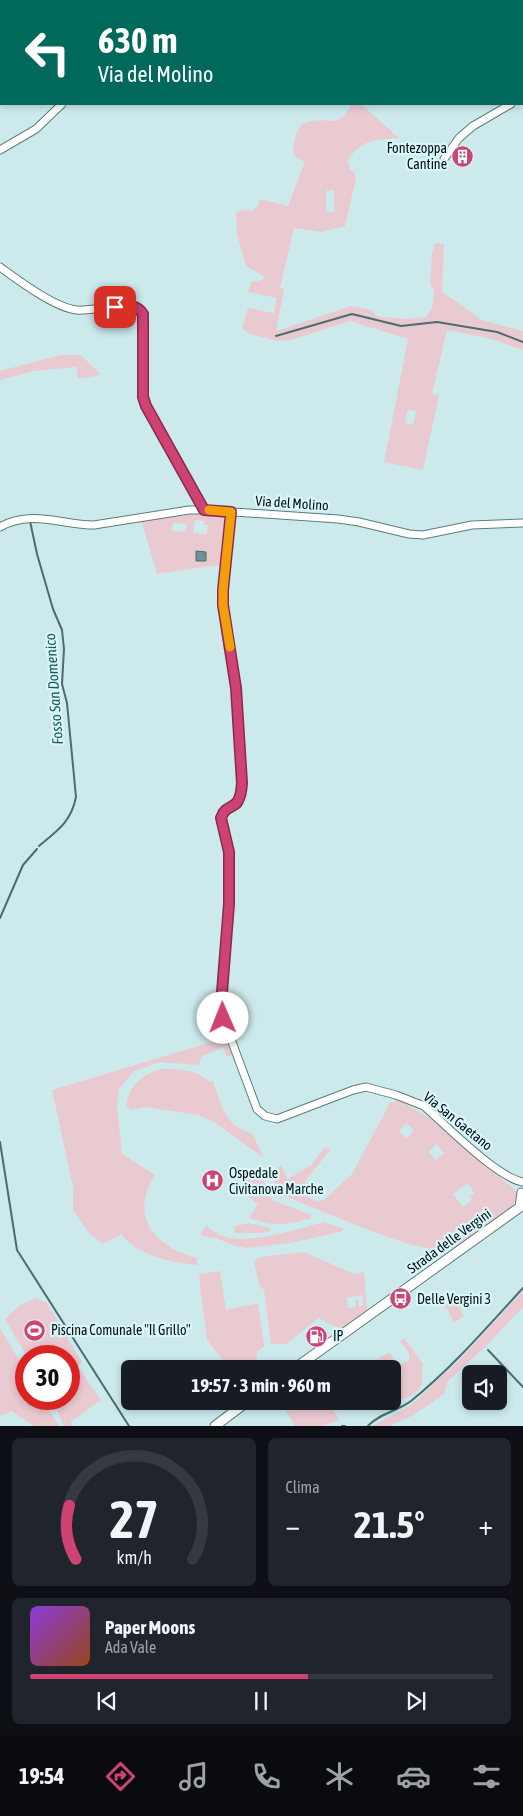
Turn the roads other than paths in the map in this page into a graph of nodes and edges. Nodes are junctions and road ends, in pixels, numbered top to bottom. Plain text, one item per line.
1 (61, 105) edge
2 (509, 105) edge
3 (0, 150) edge
4 (444, 159) dead end
5 (0, 267) edge
6 (204, 510) junction
7 (231, 512) junction
8 (523, 523) edge
9 (0, 527) edge
10 (515, 1180) junction
11 (523, 1182) edge
12 (522, 1193) edge
13 (521, 1206) edge
14 (307, 1360) edge
15 (236, 1410) edge
16 (215, 1426) edge

1 - 3 street
2 - 4 street
5 - 6 street
6 - 7 street, Via del Molino
6 - 9 street, Via del Molino
7 - 8 street, Via del Molino
7 - 10 street, Via San Gaetano
10 - 11 street, Via San Gaetano
10 - 12 street, Via San Gaetano
12 - 13 street, Via San Gaetano
13 - 14 main road, Strada delle Vergini
15 - 16 main road

